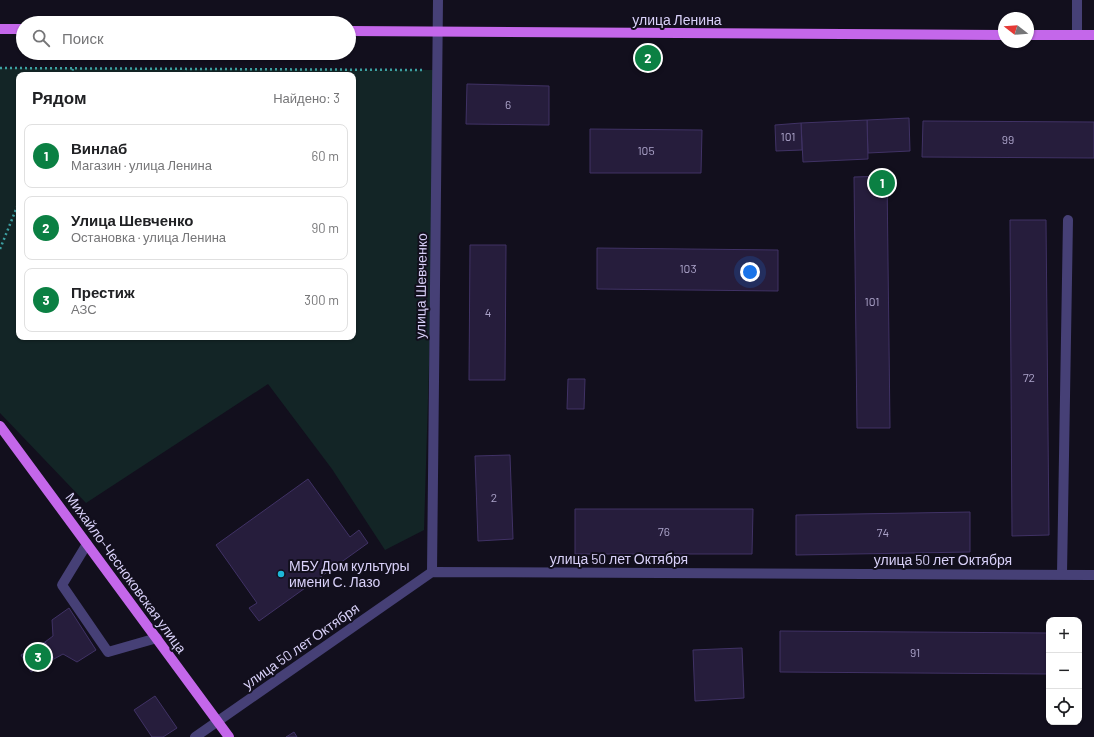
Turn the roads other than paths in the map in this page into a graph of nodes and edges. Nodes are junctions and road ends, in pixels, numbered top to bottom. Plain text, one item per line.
1 (438, 0) edge
2 (1077, 0) edge
3 (0, 29) edge
4 (16, 29) edge
5 (356, 31) edge
6 (438, 32) junction
7 (998, 35) edge
8 (1034, 35) edge
9 (1077, 35) junction
10 (1094, 35) edge
11 (1068, 220) dead end
12 (0, 426) edge
13 (87, 544) junction
14 (432, 572) junction
15 (1062, 574) junction
16 (1094, 575) edge
17 (157, 638) junction
18 (217, 721) junction
19 (195, 737) edge
20 (229, 737) edge

1 - 6 street, улица Шевченко
2 - 9 street
3 - 4 main road
5 - 6 main road, улица Ленина
6 - 7 main road, улица Ленина
6 - 14 street, улица Шевченко
8 - 9 main road
9 - 10 main road
11 - 15 street
12 - 13 main road, Михайло-Чесноковская улица
13 - 17 main road, Михайло-Чесноковская улица
13 - 17 street
14 - 15 street, улица 50 лет Октября
14 - 18 street, улица 50 лет Октября
15 - 16 street, улица 50 лет Октября
17 - 18 main road, Михайло-Чесноковская улица
18 - 19 street, улица 50 лет Октября
18 - 20 main road, Михайло-Чесноковская улица

